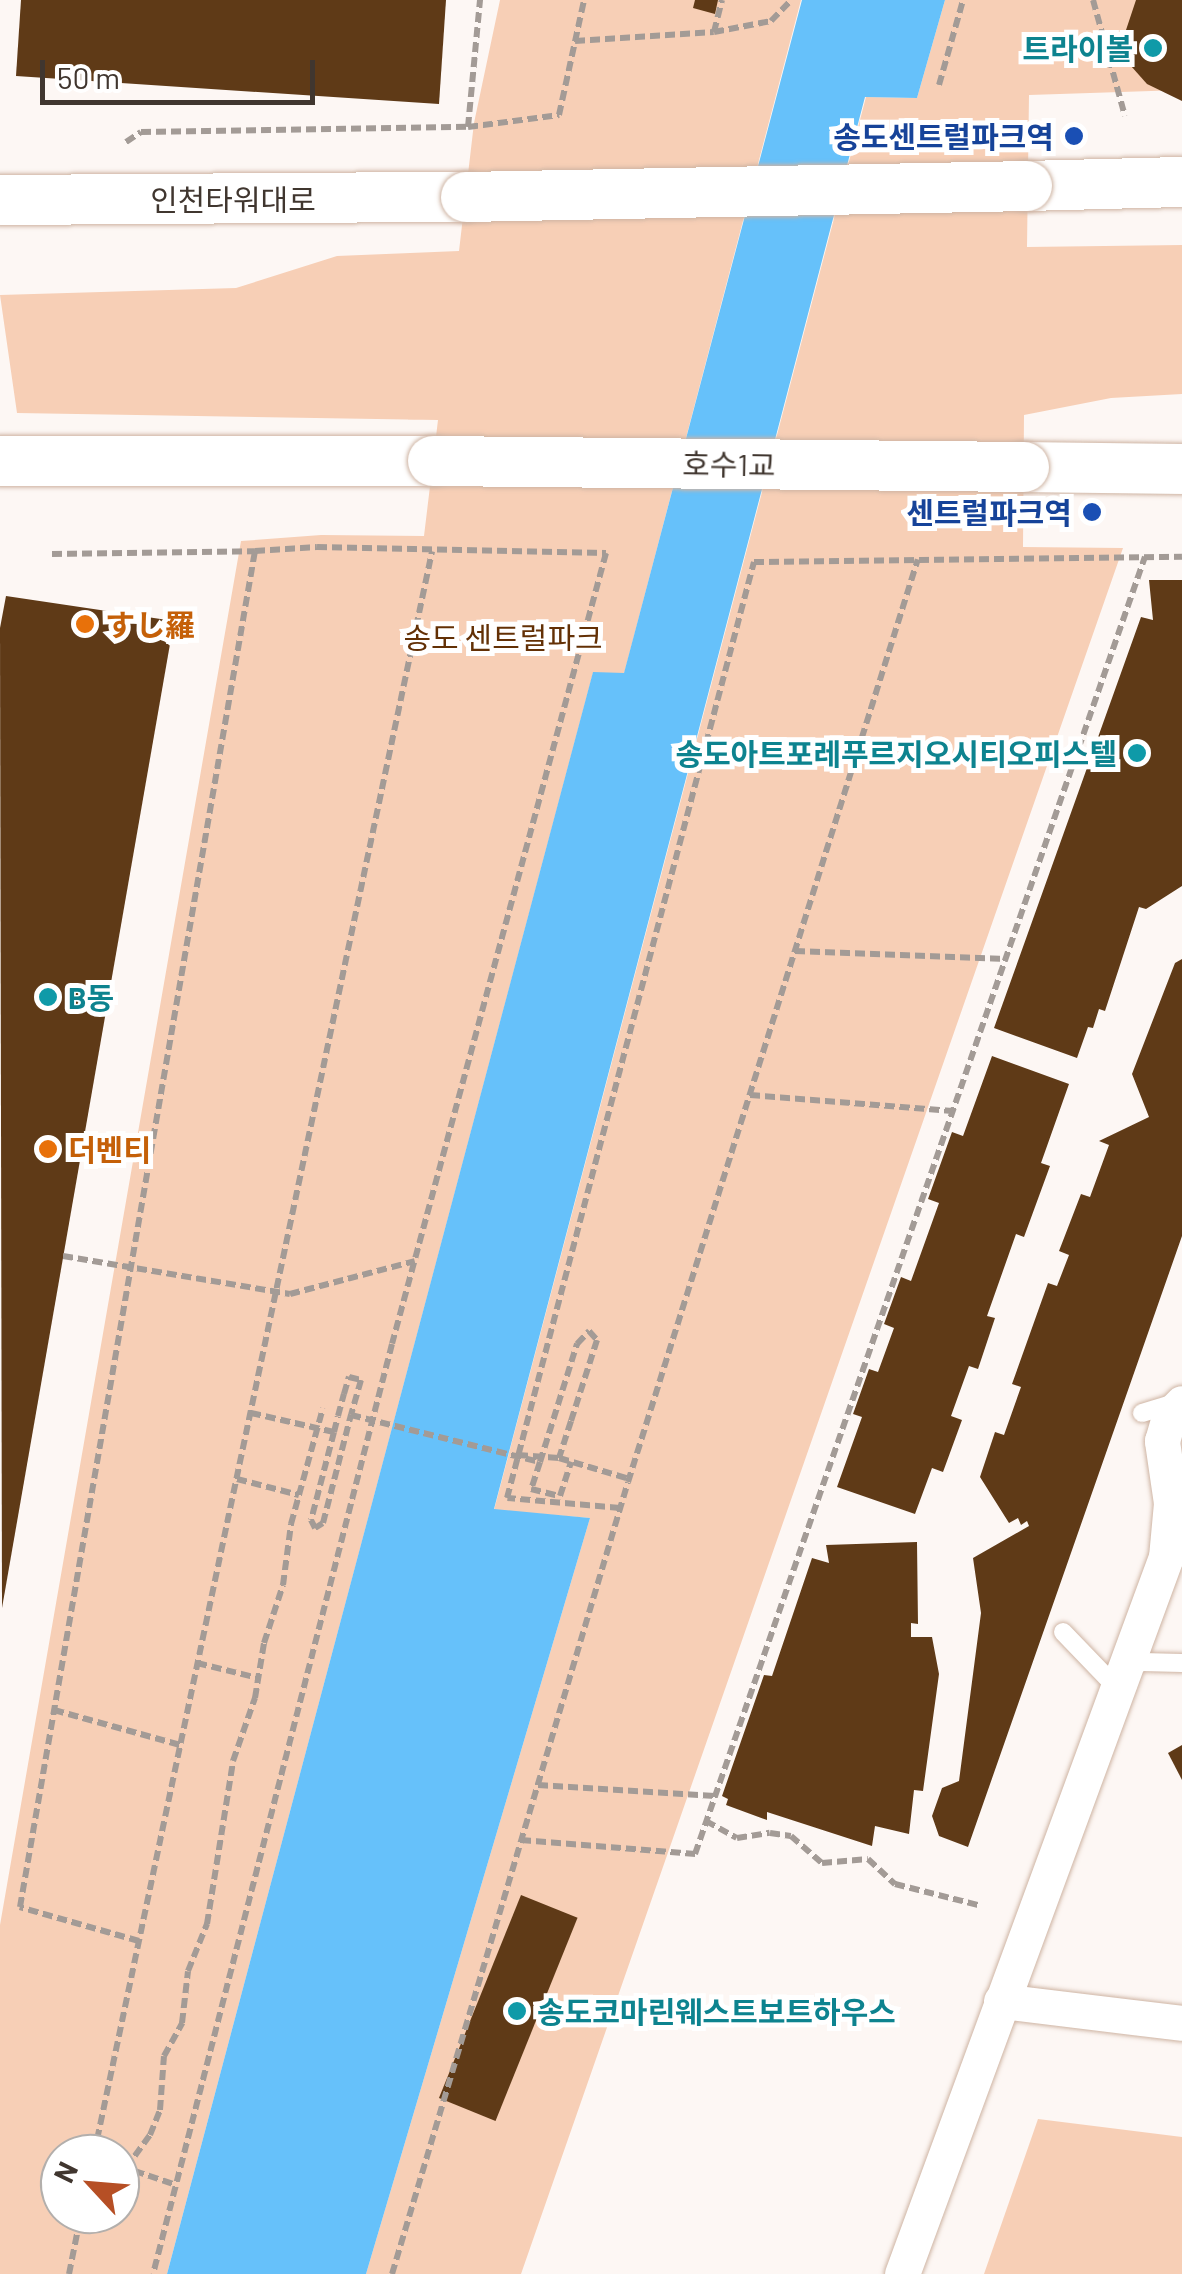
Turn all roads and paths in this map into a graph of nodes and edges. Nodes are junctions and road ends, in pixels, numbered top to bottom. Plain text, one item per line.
1 (480, 0) edge
2 (584, 0) edge
3 (722, 0) edge
4 (791, 0) edge
5 (963, 0) edge
6 (1094, 0) edge
7 (714, 32) junction
8 (575, 41) junction
9 (938, 85) dead end
10 (1125, 116) dead end
11 (468, 127) junction
12 (126, 142) dead end
13 (1182, 182) edge
14 (0, 200) edge
15 (0, 460) edge
16 (1182, 470) edge
17 (432, 550) junction
18 (255, 551) junction
19 (52, 554) dead end
20 (1145, 557) junction
21 (1182, 557) edge
22 (918, 559) junction
23 (795, 951) junction
24 (1006, 959) junction
25 (750, 1095) junction
26 (952, 1111) junction
27 (63, 1256) dead end
28 (415, 1261) junction
29 (132, 1267) junction
30 (276, 1291) junction
31 (1182, 1402) edge
32 (323, 1408) dead end
33 (251, 1413) junction
34 (1142, 1413) dead end
35 (351, 1414) junction
36 (318, 1428) junction
37 (334, 1432) junction
38 (518, 1456) junction
39 (558, 1458) junction
40 (540, 1462) junction
41 (571, 1462) junction
42 (237, 1479) junction
43 (630, 1479) junction
44 (299, 1496) junction
45 (620, 1508) junction
46 (1174, 1544) edge
47 (1144, 1611) junction
48 (1063, 1632) dead end
49 (1182, 1661) edge
50 (197, 1664) junction
51 (258, 1678) junction
52 (1117, 1684) junction
53 (54, 1710) junction
54 (180, 1745) junction
55 (538, 1785) junction
56 (715, 1796) junction
57 (706, 1821) junction
58 (521, 1840) junction
59 (978, 1905) dead end
60 (139, 1940) junction
61 (1001, 2000) junction
62 (1182, 2023) edge
63 (98, 2134) edge
64 (140, 2147) edge
65 (140, 2173) edge
66 (176, 2185) junction
67 (77, 2234) edge
68 (68, 2274) edge
69 (154, 2274) edge
70 (392, 2274) edge
71 (902, 2274) edge

1 - 11 path
2 - 8 path
3 - 7 path
4 - 7 path
5 - 9 path
6 - 10 path
7 - 8 path
8 - 11 path
11 - 12 path
13 - 14 main road, 인천타워대로, bridge
15 - 16 main road, 호수1교, bridge
17 - 18 path
17 - 28 path
17 - 30 path
18 - 19 path
18 - 29 path
20 - 21 path
20 - 22 path
20 - 24 path
22 - 23 path
22 - 38 path
23 - 24 path
23 - 25 path
24 - 26 path
25 - 26 path
25 - 43 path
26 - 56 path
27 - 29 path
28 - 30 path
28 - 66 path
29 - 30 path
29 - 53 path
30 - 33 path
31 - 34 lane
31 - 46 street
32 - 36 path
33 - 36 path
33 - 42 path
35 - 37 path, bridge
35 - 37 path, bridge
35 - 40 path, bridge
36 - 37 path
36 - 44 path
38 - 39 path
38 - 45 path
39 - 40 path, bridge
39 - 41 path
40 - 41 path
41 - 43 path
42 - 44 path
42 - 50 path
43 - 45 path
44 - 51 path
45 - 55 path
46 - 47 street
47 - 49 lane
47 - 52 street
48 - 52 lane
49 - 52 lane
50 - 51 path
50 - 54 path
51 - 64 path
52 - 61 street
53 - 54 path
53 - 60 path
54 - 60 path
55 - 56 path
55 - 58 path
56 - 57 path
57 - 58 path
57 - 59 path
58 - 70 path
60 - 63 path
61 - 62 street
61 - 71 street
65 - 66 path
66 - 69 path
67 - 68 path

